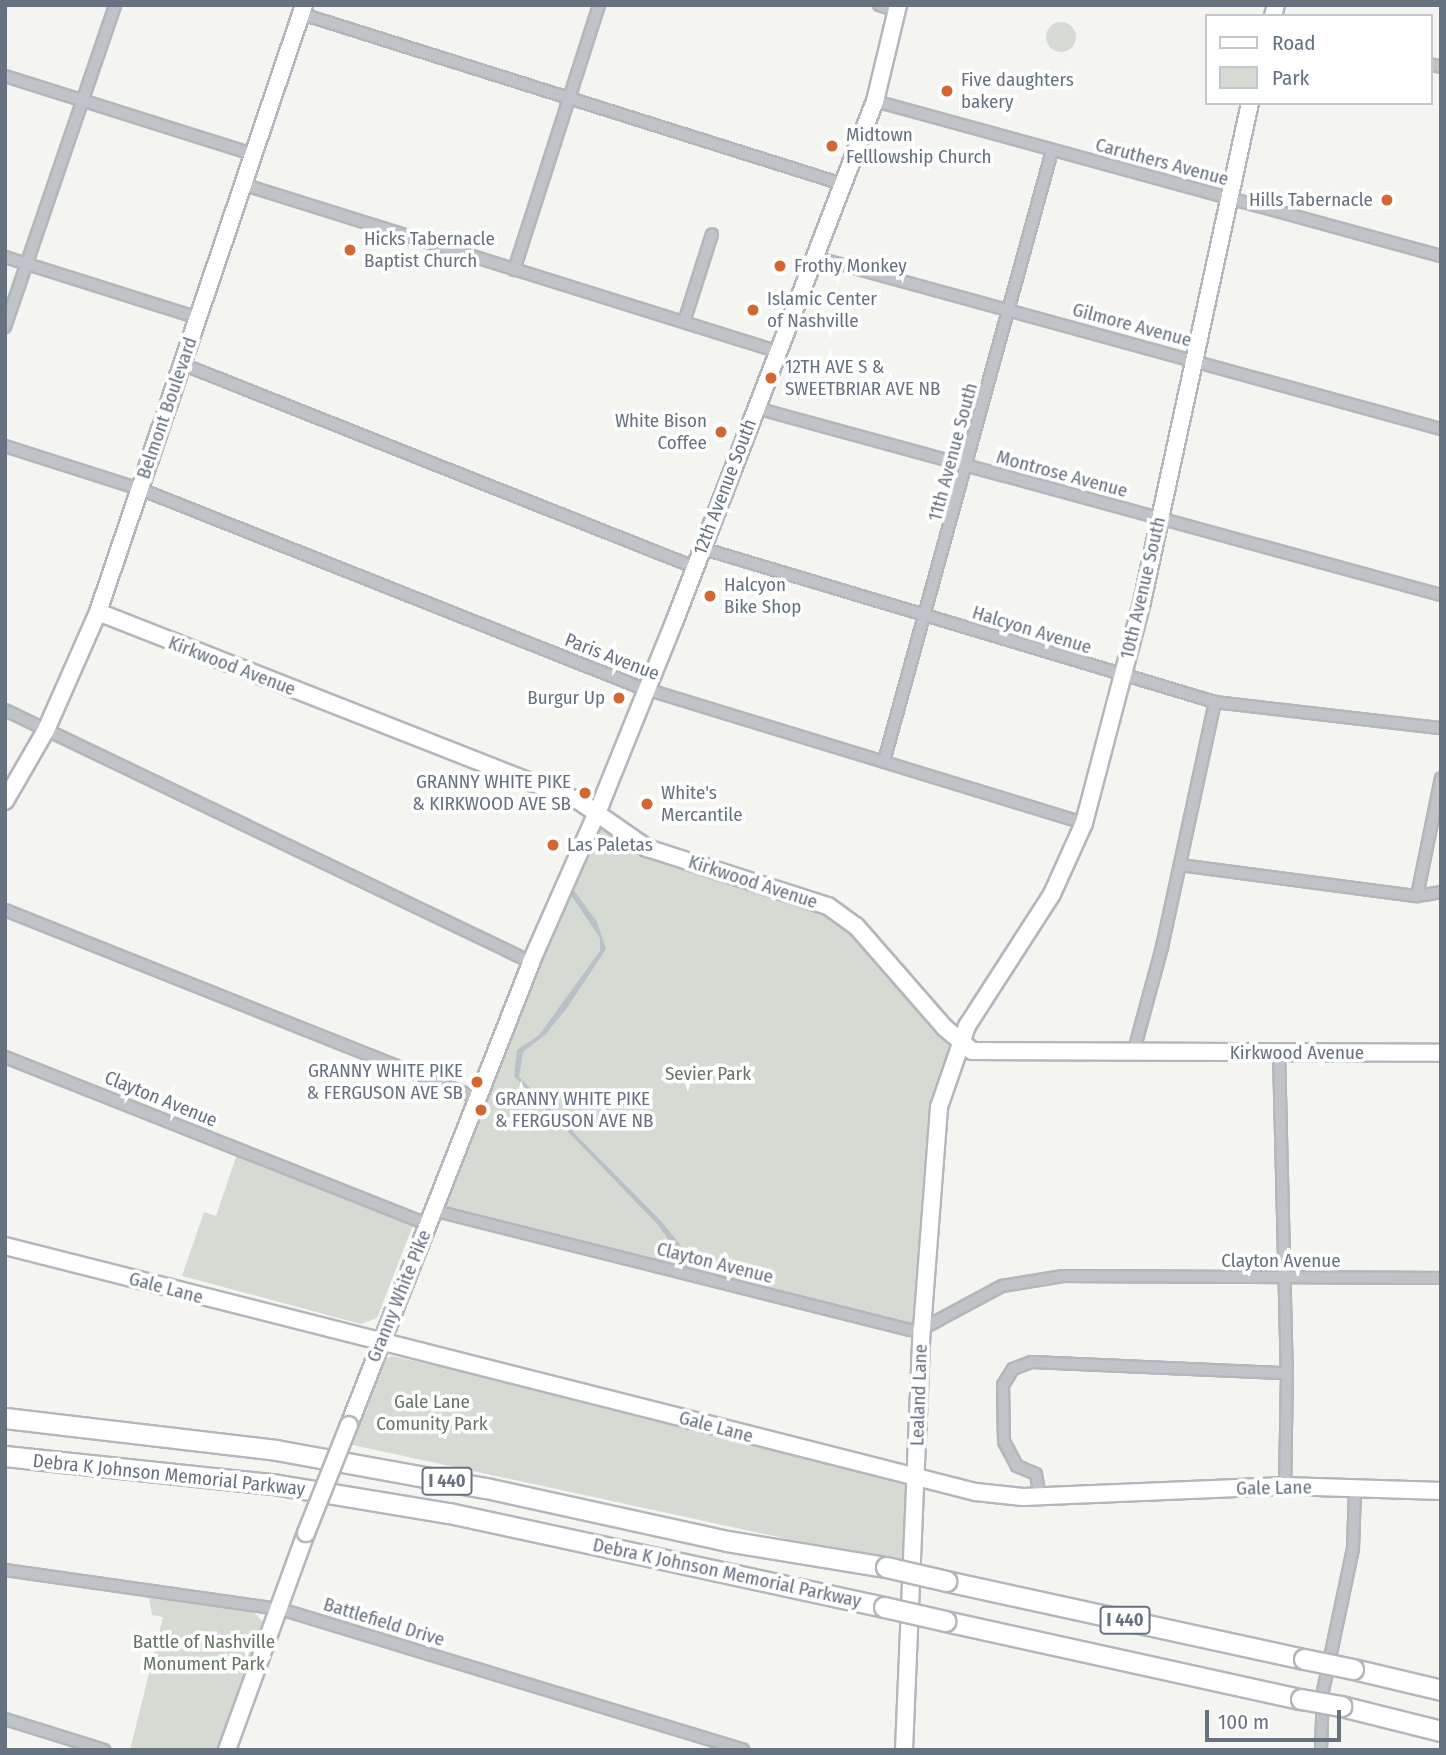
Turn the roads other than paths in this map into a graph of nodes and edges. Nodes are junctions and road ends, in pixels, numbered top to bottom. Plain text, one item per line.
1 (116, 5) edge
2 (599, 5) edge
3 (879, 5) edge
4 (897, 8) edge
5 (303, 9) edge
6 (5, 76) edge
7 (569, 98) junction
8 (83, 100) junction
9 (875, 101) junction
10 (1250, 105) edge
11 (1052, 151) junction
12 (252, 153) junction
13 (242, 184) junction
14 (842, 184) junction
15 (1228, 198) junction
16 (712, 234) dead end
17 (1441, 256) edge
18 (5, 257) edge
19 (814, 257) junction
20 (27, 264) junction
21 (514, 270) junction
22 (1009, 309) junction
23 (198, 318) junction
24 (684, 322) junction
25 (5, 327) edge
26 (776, 351) junction
27 (1195, 360) junction
28 (182, 364) junction
29 (756, 408) junction
30 (1441, 429) edge
31 (5, 446) edge
32 (965, 466) junction
33 (140, 489) junction
34 (1160, 518) junction
35 (701, 548) junction
36 (694, 568) junction
37 (1441, 595) edge
38 (98, 612) junction
39 (925, 615) junction
40 (1122, 675) junction
41 (646, 689) junction
42 (1215, 702) junction
43 (5, 710) edge
44 (1441, 728) edge
45 (46, 730) junction
46 (884, 761) junction
47 (1441, 778) edge
48 (5, 801) edge
49 (596, 812) junction
50 (1084, 823) junction
51 (1180, 865) junction
52 (1441, 892) edge
53 (1418, 896) junction
54 (5, 910) edge
55 (531, 962) junction
56 (961, 1044) junction
57 (1279, 1053) junction
58 (1441, 1053) edge
59 (1133, 1054) junction
60 (5, 1057) edge
61 (477, 1098) junction
62 (432, 1216) junction
63 (5, 1246) edge
64 (1441, 1278) edge
65 (1284, 1279) junction
66 (922, 1329) junction
67 (380, 1342) junction
68 (1287, 1373) junction
69 (5, 1418) edge
70 (5, 1456) edge
71 (915, 1479) junction
72 (1285, 1486) junction
73 (1355, 1489) junction
74 (1441, 1491) edge
75 (1040, 1497) junction
76 (5, 1570) edge
77 (280, 1609) junction
78 (1441, 1690) edge
79 (5, 1719) edge
80 (1441, 1732) edge
81 (104, 1750) edge
82 (227, 1750) edge
83 (743, 1750) edge
84 (904, 1750) edge
85 (1321, 1750) edge

1 - 8 street
2 - 7 street
3 - 4 street
4 - 9 street, 12th Avenue South
5 - 7 street
5 - 12 street, Belmont Boulevard
6 - 8 street
7 - 14 street
7 - 21 street
8 - 12 street
8 - 20 street
9 - 11 street, Caruthers Avenue
9 - 14 street, 12th Avenue South
10 - 15 street, 10th Avenue South
11 - 15 street, Caruthers Avenue
11 - 22 street, 11th Avenue South
12 - 13 street, Belmont Boulevard
13 - 21 street
13 - 23 street, Belmont Boulevard
14 - 19 street, 12th Avenue South
15 - 17 street, Caruthers Avenue
15 - 27 street, 10th Avenue South
16 - 24 street
18 - 20 street
19 - 22 street, Gilmore Avenue
19 - 26 street, 12th Avenue South
20 - 23 street
20 - 25 street
21 - 24 street
22 - 27 street, Gilmore Avenue
22 - 32 street, 11th Avenue South
23 - 28 street, Belmont Boulevard
24 - 26 street
26 - 29 street, 12th Avenue South
27 - 30 street, Gilmore Avenue
27 - 34 street, 10th Avenue South
28 - 33 street, Belmont Boulevard
28 - 36 street
29 - 32 street, Montrose Avenue
29 - 35 street, 12th Avenue South
31 - 33 street, Paris Avenue
32 - 34 street, Montrose Avenue
32 - 39 street, 11th Avenue South
33 - 38 street, Belmont Boulevard
33 - 41 street, Paris Avenue
34 - 37 street, Montrose Avenue
34 - 40 street, 10th Avenue South
35 - 36 street, 12th Avenue South
35 - 39 street, Halcyon Avenue
36 - 41 street, 12th Avenue South
38 - 45 street, Belmont Boulevard
38 - 49 street, Kirkwood Avenue
39 - 40 street, Halcyon Avenue
39 - 46 street, 11th Avenue South
40 - 42 street, Halcyon Avenue
40 - 50 street, 10th Avenue South
41 - 46 street, Paris Avenue
41 - 49 street, 12th Avenue South
42 - 44 street, Halcyon Avenue
42 - 51 street
43 - 45 street
45 - 48 street, Belmont Boulevard
45 - 55 street
46 - 50 street, Paris Avenue
47 - 53 street
49 - 55 street, 12th Avenue South
49 - 56 street, Kirkwood Avenue
50 - 56 street, 10th Avenue South
51 - 53 street
51 - 59 street
52 - 53 street
54 - 61 street
55 - 61 street, Granny White Pike
56 - 59 street, Kirkwood Avenue
56 - 66 street, Lealand Lane
57 - 58 street, Kirkwood Avenue
57 - 59 street, Kirkwood Avenue
57 - 65 street
60 - 62 street, Clayton Avenue
61 - 62 street, Granny White Pike
62 - 66 street, Clayton Avenue
62 - 67 street, Granny White Pike
63 - 67 street, Gale Lane
64 - 65 street, Clayton Avenue
65 - 66 street, Clayton Avenue
65 - 68 street
66 - 71 street, Lealand Lane
67 - 71 street, Gale Lane
67 - 77 street, Granny White Pike, bridge
68 - 72 street
68 - 75 street
69 - 78 highway, Debra K Johnson Memorial Parkway / I 440, bridge
70 - 80 highway, Debra K Johnson Memorial Parkway / I 440, bridge
71 - 75 street, Gale Lane
71 - 84 street, Lealand Lane
72 - 73 street, Gale Lane
72 - 75 street, Gale Lane
73 - 74 street, Gale Lane
73 - 85 street
76 - 77 street, Battlefield Drive
77 - 82 street, Granny White Pike
77 - 83 street, Battlefield Drive
79 - 81 street

